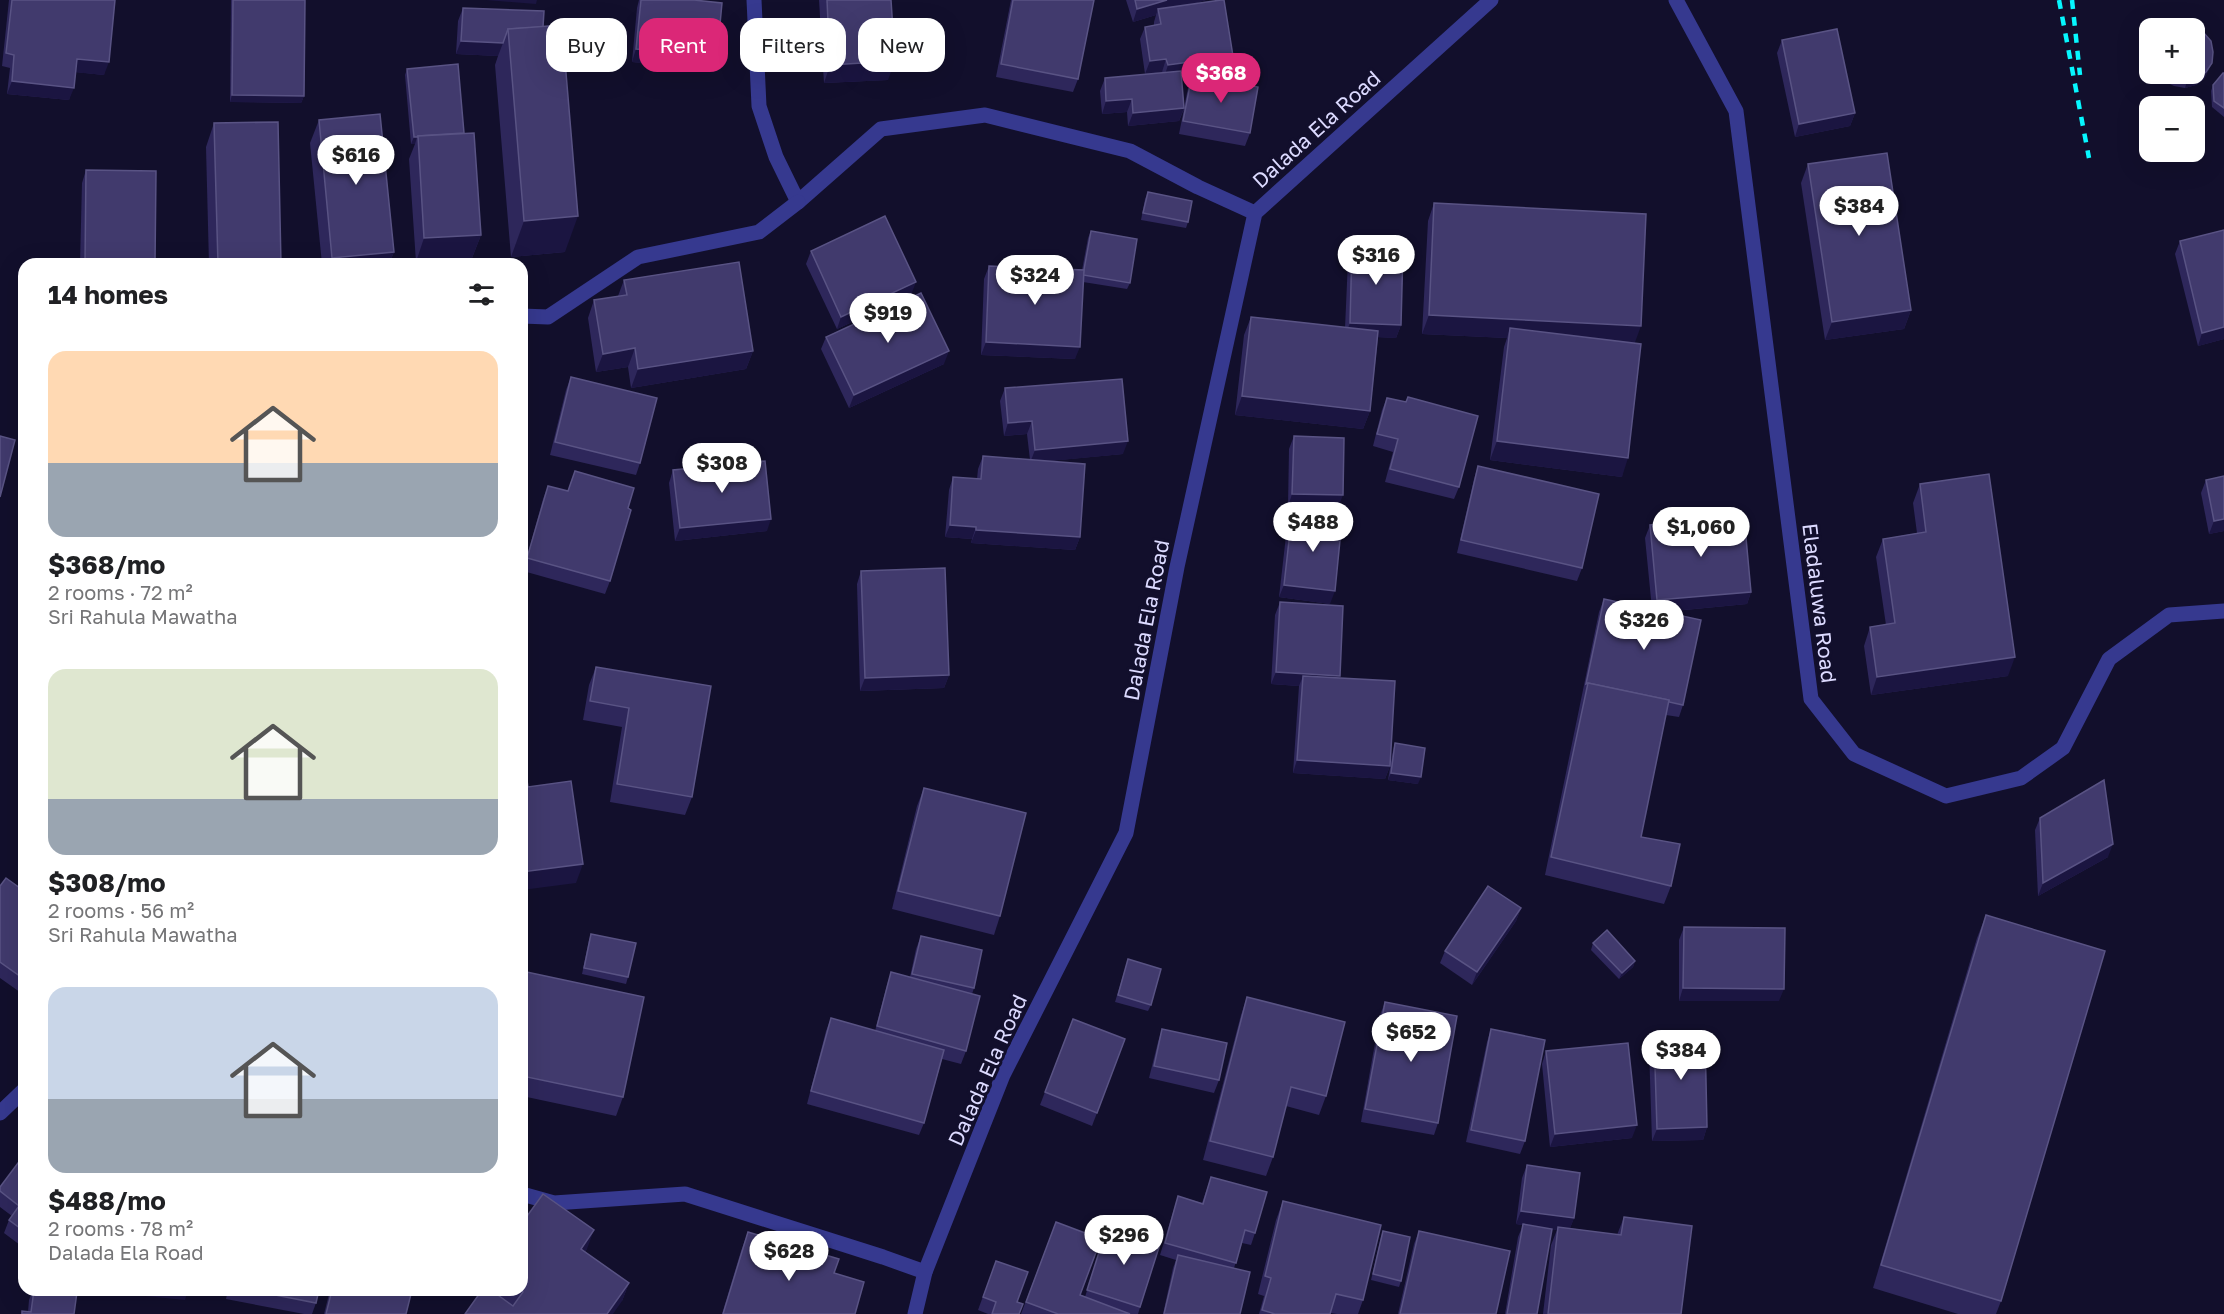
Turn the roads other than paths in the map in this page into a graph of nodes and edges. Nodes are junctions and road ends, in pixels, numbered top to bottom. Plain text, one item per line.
1 (754, 0) edge
2 (1491, 0) edge
3 (1676, 0) edge
4 (798, 202) junction
5 (1255, 213) junction
6 (528, 316) edge
7 (2224, 611) edge
8 (18, 1096) edge
9 (0, 1113) edge
10 (528, 1196) edge
11 (925, 1272) junction
12 (915, 1314) edge

1 - 4 street
2 - 5 street, Dalada Ela Road
3 - 7 street, Eladaluwa Road
4 - 5 street
4 - 6 street
5 - 11 street, Dalada Ela Road
8 - 9 street
10 - 11 street
11 - 12 street, Dalada Ela Road

